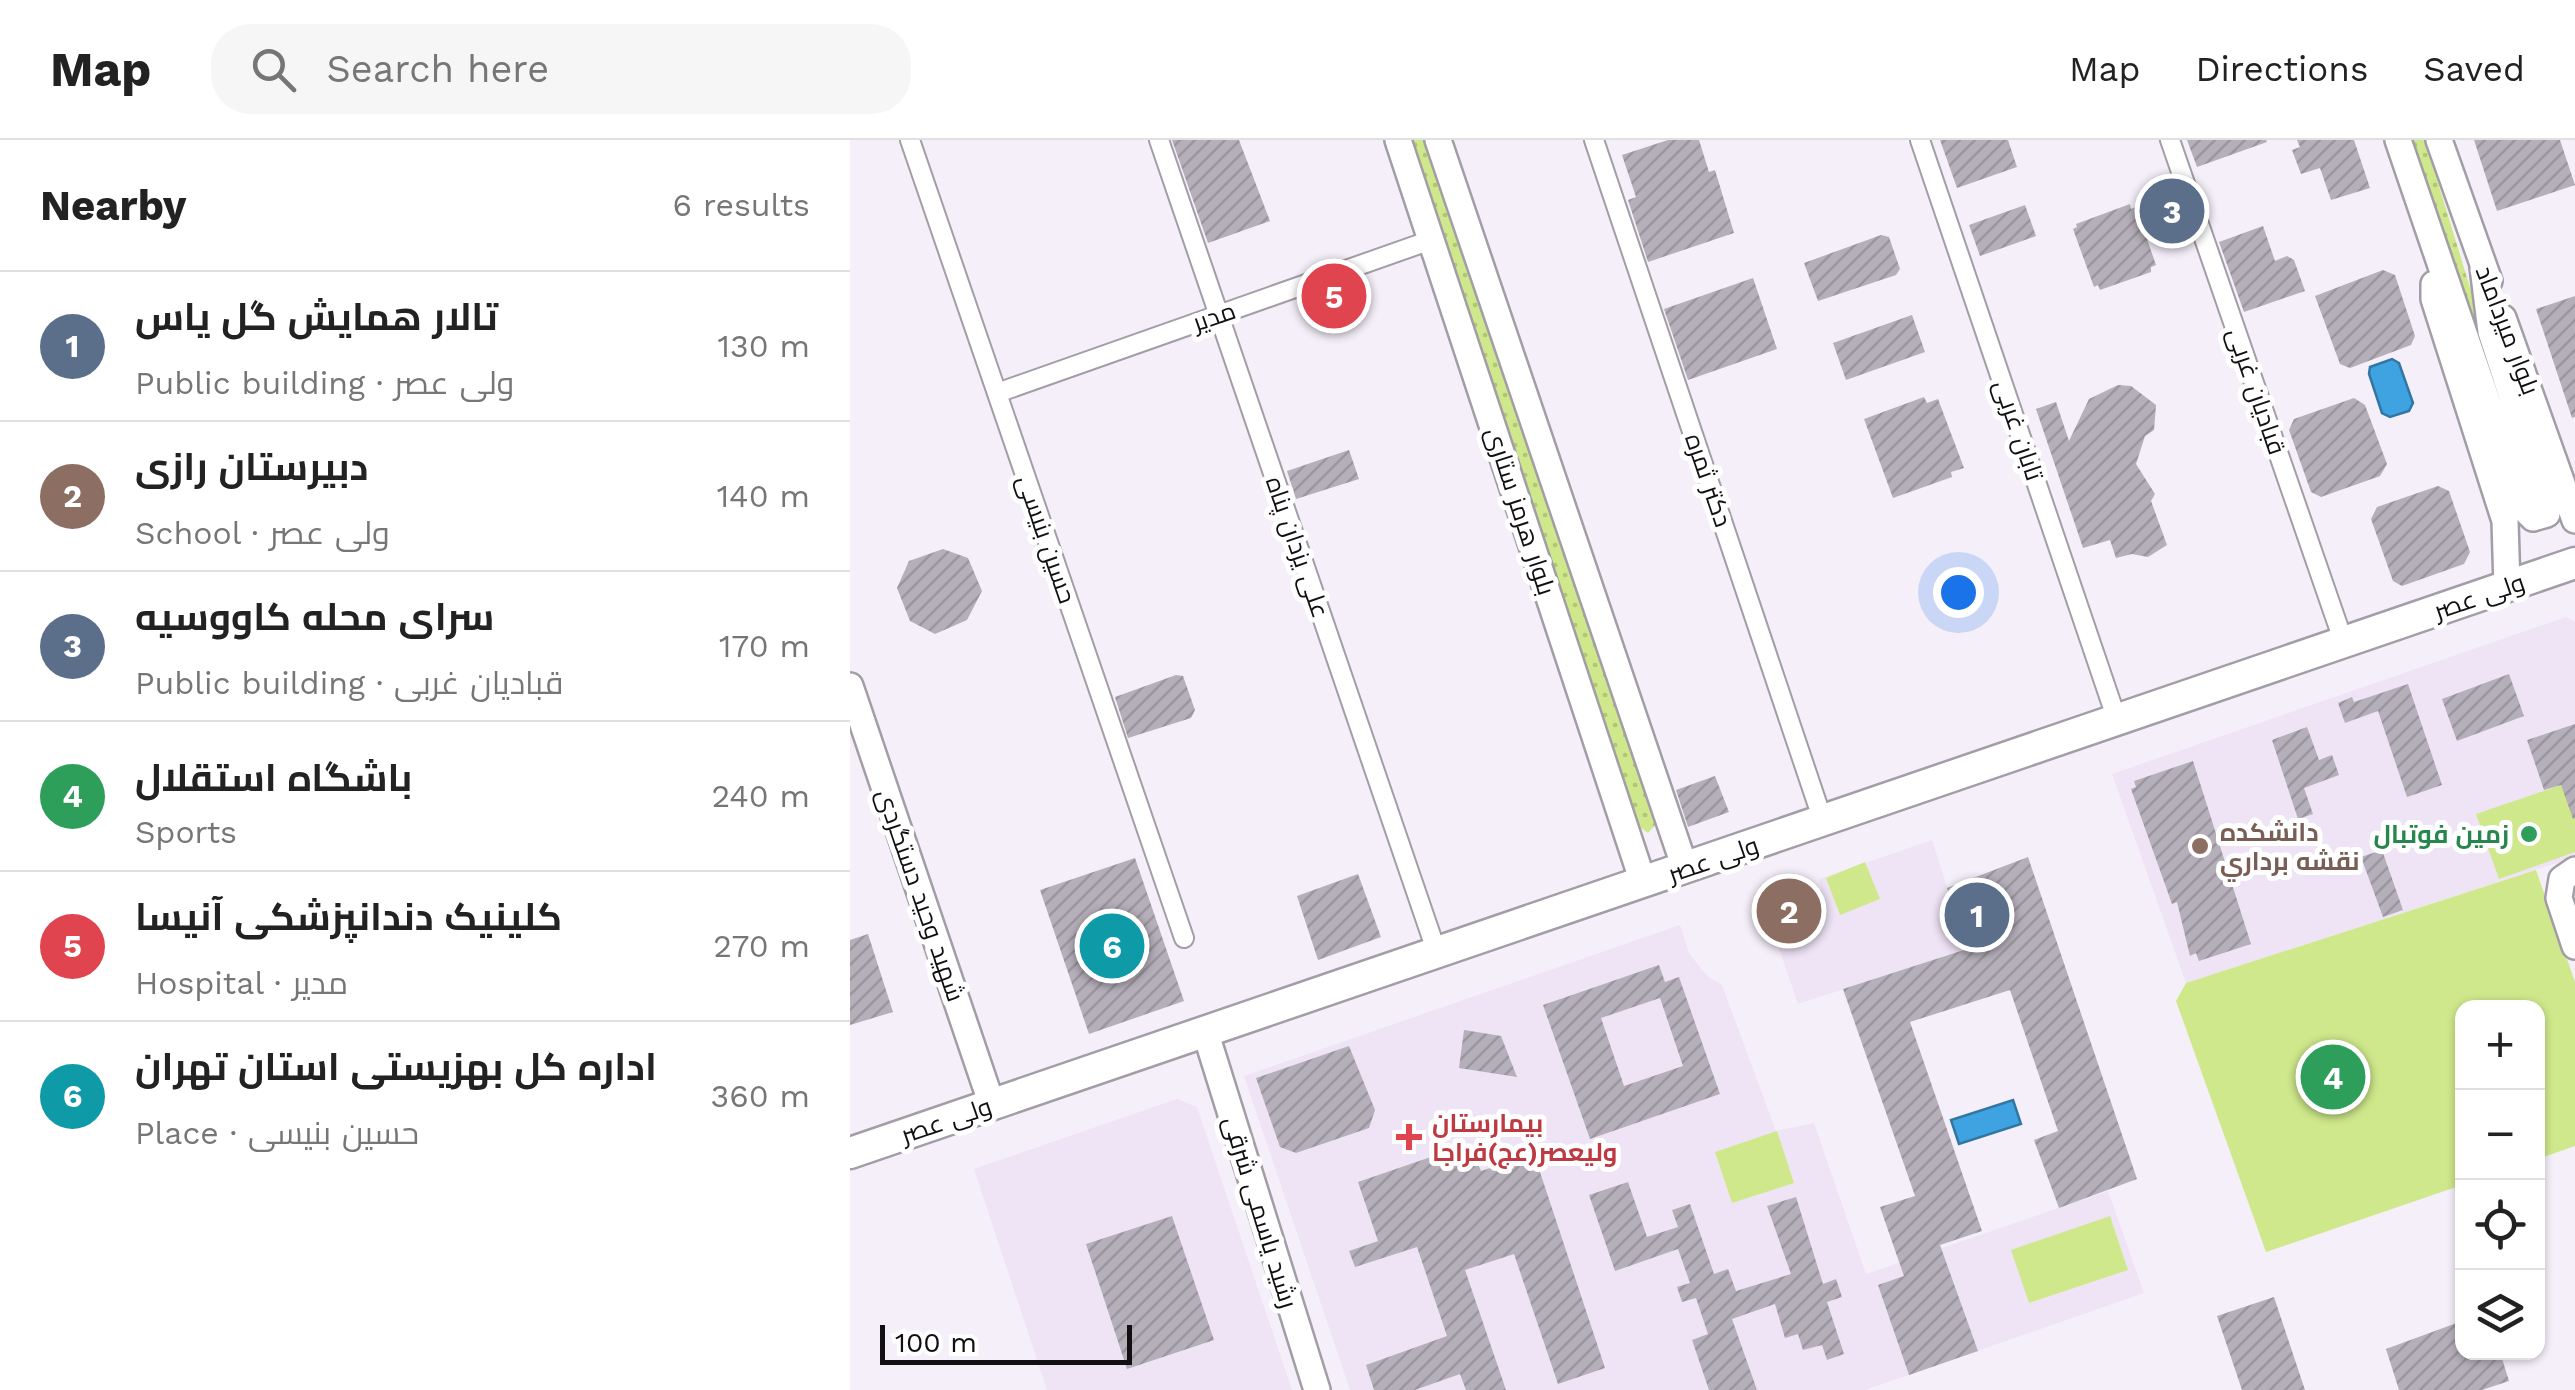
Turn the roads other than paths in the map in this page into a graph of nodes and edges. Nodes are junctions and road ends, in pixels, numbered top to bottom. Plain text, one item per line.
1 (910, 140) edge
2 (1159, 140) edge
3 (1398, 140) edge
4 (1438, 140) edge
5 (1594, 140) edge
6 (1920, 140) edge
7 (2170, 140) edge
8 (2398, 140) edge
9 (2439, 140) edge
10 (1431, 240) junction
11 (2434, 244) junction
12 (2484, 267) junction
13 (1219, 314) junction
14 (996, 393) junction
15 (2538, 412) junction
16 (2575, 468) edge
17 (2575, 520) edge
18 (2575, 563) edge
19 (2507, 586) junction
20 (2344, 642) junction
21 (850, 686) edge
22 (2117, 720) junction
23 (1823, 821) junction
24 (1670, 824) junction
25 (1628, 838) junction
26 (1686, 868) junction
27 (2575, 870) edge
28 (1643, 882) junction
29 (1184, 938) dead end
30 (2575, 946) edge
31 (1437, 953) junction
32 (1206, 1034) junction
33 (992, 1105) junction
34 (850, 1153) edge
35 (1317, 1390) edge

1 - 14 street, حسین بنیسی
2 - 13 street, علی یزدان پناه
3 - 10 main road, بلوار هرمز ستاری
4 - 24 main road, بلوار هرمز ستاری
5 - 23 street, دکتر ثمره
6 - 22 street, تابان غربی
7 - 20 street, قبادیان غربی
8 - 11 main road, بلوار میرداماد
9 - 12 main road, بلوار میرداماد
10 - 13 street, مدیر
10 - 25 main road, بلوار هرمز ستاری
11 - 12 main road, بلوار میرداماد
11 - 19 main road
12 - 15 main road, بلوار میرداماد
13 - 14 street, مدیر
13 - 31 street, علی یزدان پناه
14 - 29 street, حسین بنیسی
15 - 16 main road
15 - 17 main road, بلوار میرداماد
18 - 19 main road, ولی عصر
19 - 20 main road, ولی عصر
20 - 22 main road, ولی عصر
21 - 33 main road, شهید وحید دستگردی
22 - 23 main road, ولی عصر
23 - 26 main road, ولی عصر
24 - 25 main road
24 - 26 main road, بلوار هرمز ستاری
25 - 28 main road, بلوار هرمز ستاری
26 - 28 main road, ولی عصر
27 - 30 main road
28 - 31 main road, ولی عصر
31 - 32 main road, ولی عصر
32 - 33 main road, ولی عصر
32 - 35 main road, رشید یاسمی شرقی
33 - 34 main road, ولی عصر

